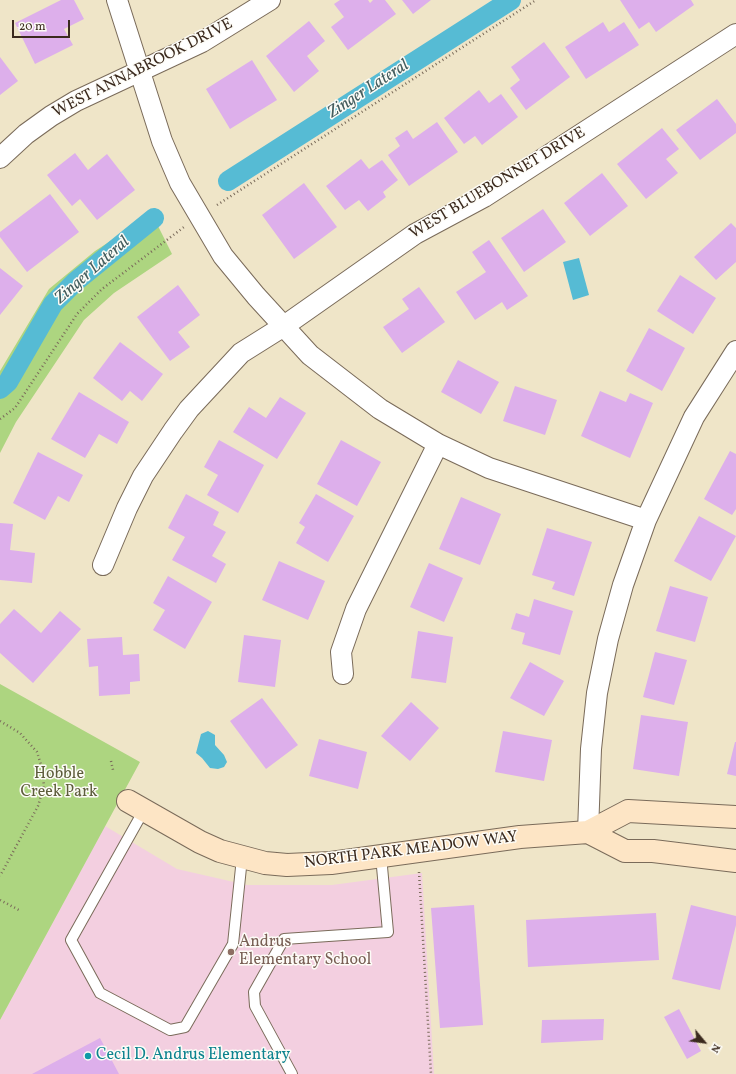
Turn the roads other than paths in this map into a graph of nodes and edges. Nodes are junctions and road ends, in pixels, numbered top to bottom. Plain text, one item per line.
1 (117, 0) edge
2 (270, 0) edge
3 (736, 34) edge
4 (139, 71) junction
5 (0, 158) edge
6 (284, 326) junction
7 (736, 351) edge
8 (438, 444) junction
9 (646, 520) junction
10 (103, 565) dead end
11 (343, 674) dead end
12 (136, 806) joint
13 (736, 817) edge
14 (588, 832) junction
15 (381, 856) junction
16 (242, 858) junction
17 (736, 861) edge
18 (292, 1074) edge

1 - 4 street
2 - 4 street, WEST ANNABROOK DRIVE
3 - 6 street, WEST BLUEBONNET DRIVE
4 - 5 street, WEST ANNABROOK DRIVE
4 - 6 street
6 - 8 street
6 - 10 street, WEST BLUEBONNET DRIVE
7 - 9 street
8 - 9 street
8 - 11 street
9 - 14 street
12 - 16 street, NORTH PARK MEADOW WAY
12 - 16 lane
13 - 14 street, NORTH PARK MEADOW WAY
14 - 15 street, NORTH PARK MEADOW WAY
14 - 17 street
15 - 16 street, NORTH PARK MEADOW WAY
15 - 18 lane

